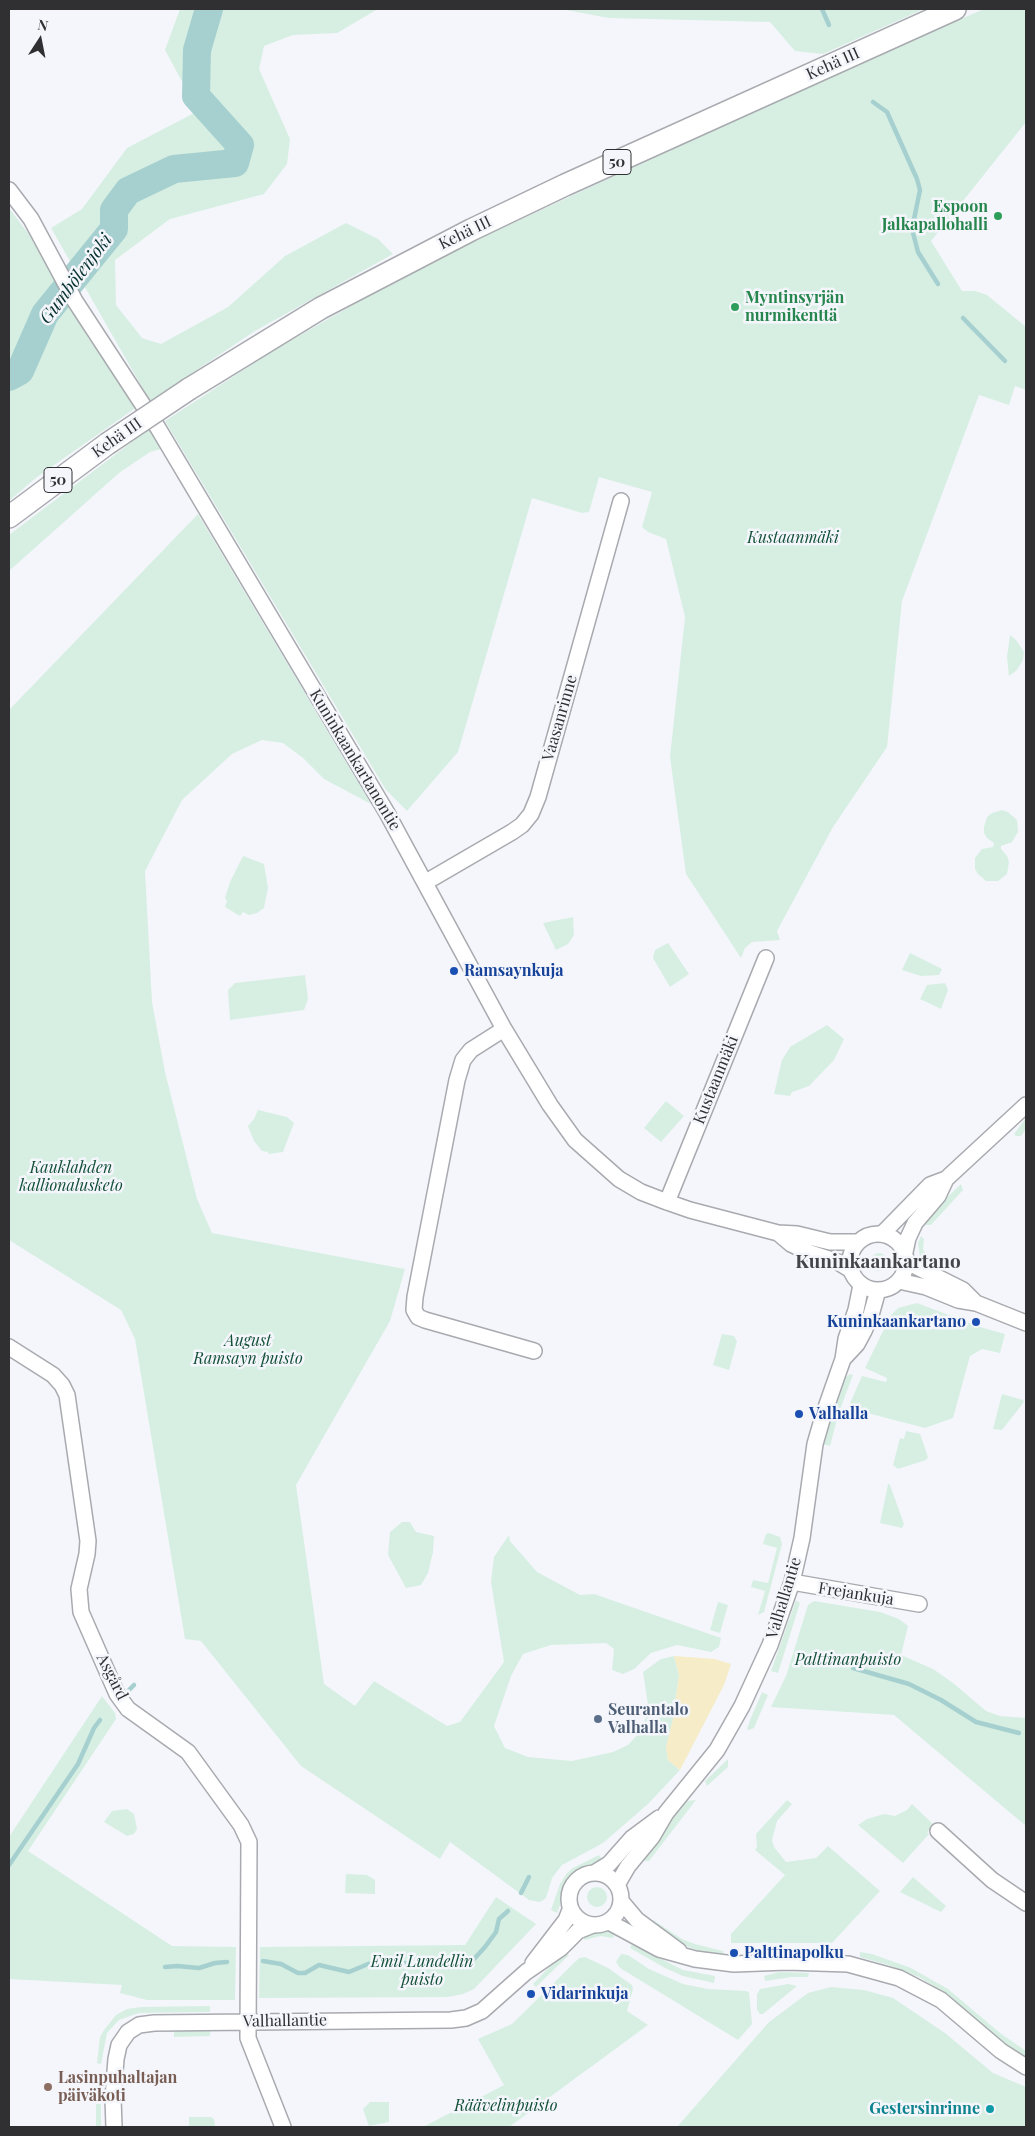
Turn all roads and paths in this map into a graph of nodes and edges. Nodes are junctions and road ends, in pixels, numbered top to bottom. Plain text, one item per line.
1 (955, 9) edge
2 (9, 190) edge
3 (621, 501) dead end
4 (9, 517) edge
5 (426, 882) junction
6 (766, 958) dead end
7 (504, 1029) junction
8 (1026, 1105) edge
9 (946, 1179) junction
10 (667, 1202) junction
11 (778, 1233) junction
12 (882, 1234) junction
13 (858, 1242) junction
14 (906, 1257) junction
15 (851, 1270) junction
16 (899, 1281) junction
17 (861, 1284) junction
18 (878, 1290) junction
19 (976, 1303) junction
20 (1026, 1323) edge
21 (9, 1347) edge
22 (534, 1351) dead end
23 (843, 1359) junction
24 (792, 1582) junction
25 (919, 1604) dead end
26 (666, 1813) junction
27 (938, 1831) dead end
28 (596, 1872) junction
29 (617, 1885) junction
30 (621, 1901) junction
31 (1026, 1903) edge
32 (570, 1910) junction
33 (609, 1922) junction
34 (592, 1925) junction
35 (684, 1955) junction
36 (526, 1972) junction
37 (248, 2022) junction
38 (1026, 2067) edge
39 (114, 2127) edge
40 (283, 2127) edge

1 - 4 highway, Kehä III / 50, bridge
2 - 5 street, Kuninkaankartanontie
3 - 5 street, Vaasanrinne
5 - 7 street, Kuninkaankartanontie
6 - 10 street, Kustaanmäki
7 - 10 street, Kuninkaankartanontie
7 - 22 street
8 - 9 street
9 - 12 street
9 - 14 street
10 - 11 street, Kuninkaankartanontie
11 - 13 street, Kuninkaankartanontie
11 - 15 street, Kuninkaankartanontie
12 - 13 street
12 - 14 street
13 - 15 street
14 - 16 street
14 - 19 street
15 - 17 street
16 - 18 street
16 - 19 street
17 - 18 street
17 - 23 street, Valhallantie
18 - 23 street, Valhallantie
19 - 20 street
21 - 37 street, Asgård
23 - 24 street, Valhallantie
24 - 25 street, Frejankuja
24 - 26 street, Valhallantie
26 - 28 street, Valhallantie
26 - 29 street, Valhallantie
27 - 31 street
28 - 29 street
28 - 32 street
29 - 30 street
30 - 33 street
30 - 35 street
32 - 34 street
32 - 36 street, Valhallantie
33 - 34 street
33 - 35 street
34 - 36 street, Valhallantie
35 - 38 street
36 - 37 street, Valhallantie
37 - 39 street, Valhallantie
37 - 40 street

